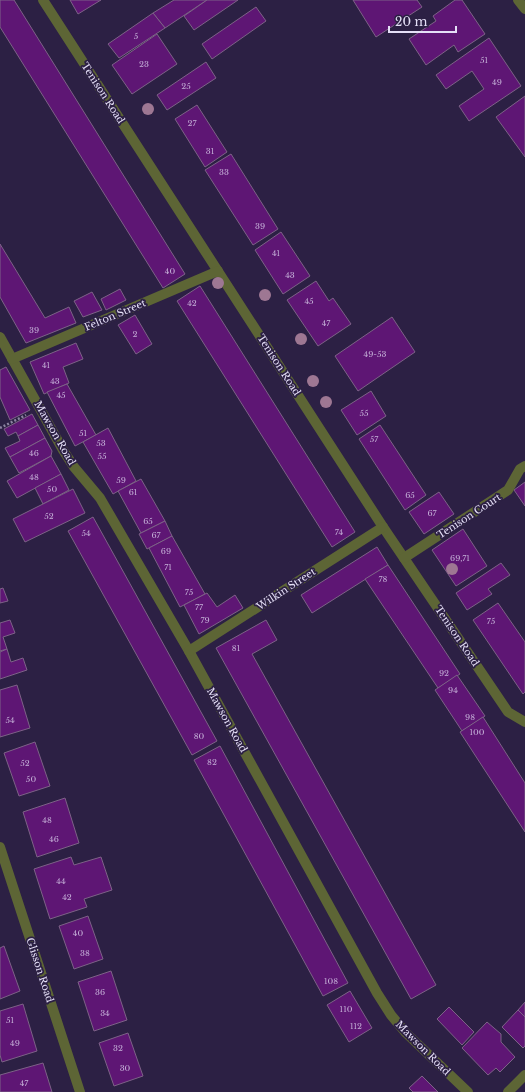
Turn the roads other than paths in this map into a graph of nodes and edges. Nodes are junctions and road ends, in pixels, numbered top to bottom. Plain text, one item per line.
1 (43, 0) edge
2 (518, 0) edge
3 (525, 9) edge
4 (218, 270) junction
5 (0, 337) edge
6 (7, 354) edge
7 (525, 466) edge
8 (383, 527) junction
9 (404, 558) junction
10 (189, 651) junction
11 (525, 722) edge
12 (0, 847) edge
13 (525, 1075) edge
14 (80, 1092) edge
15 (468, 1092) edge
16 (508, 1092) edge

1 - 4 street, Tenison Road
2 - 3 street
4 - 6 street, Felton Street
4 - 8 street, Tenison Road
5 - 6 street, Mawson Road
6 - 10 street, Mawson Road
7 - 9 street, Tenison Court
8 - 9 street, Tenison Road
8 - 10 street, Wilkin Street
9 - 11 street, Tenison Road
10 - 15 street, Mawson Road
12 - 14 street, Glisson Road
13 - 16 street

